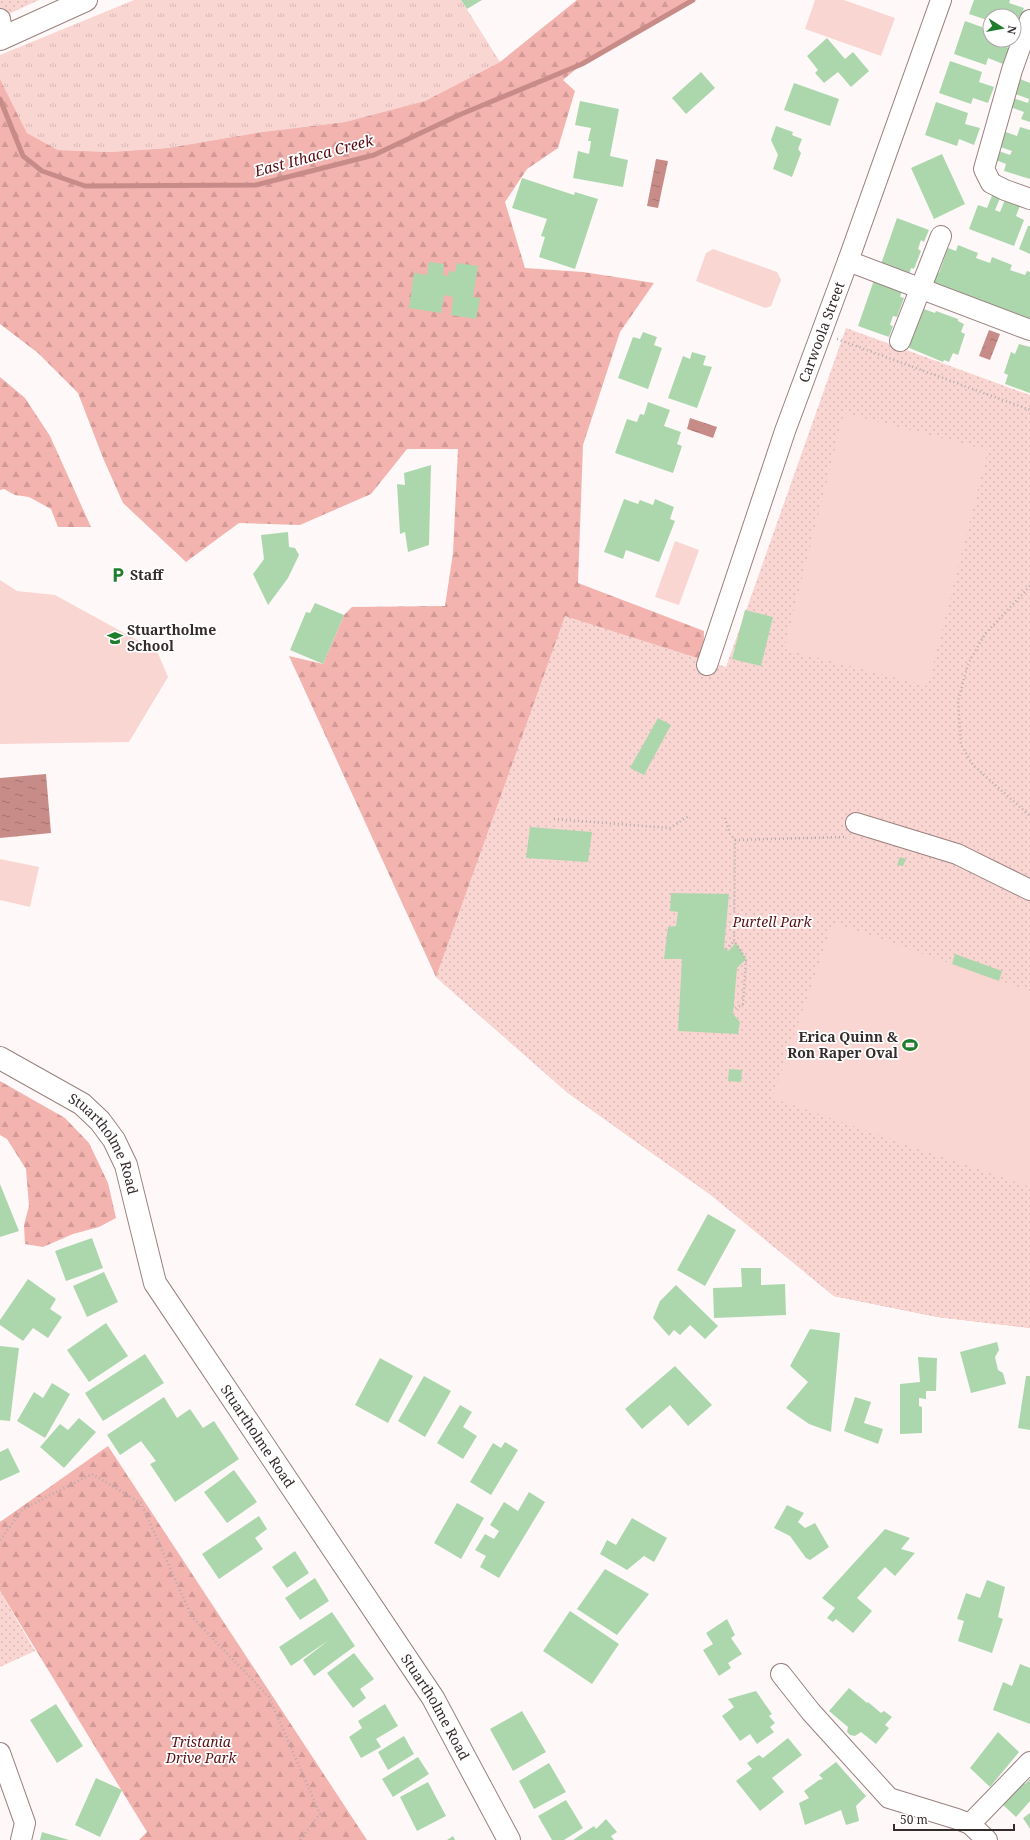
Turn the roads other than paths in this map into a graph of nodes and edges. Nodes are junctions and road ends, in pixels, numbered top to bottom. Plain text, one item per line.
1 (86, 0) edge
2 (941, 0) edge
3 (1030, 20) edge
4 (1, 32) edge
5 (1030, 199) edge
6 (941, 236) dead end
7 (848, 261) junction
8 (921, 288) junction
9 (1030, 330) edge
10 (900, 341) dead end
11 (707, 665) dead end
12 (852, 830) road end
13 (1030, 890) edge
14 (0, 1058) edge
15 (781, 1674) dead end
16 (0, 1753) edge
17 (1030, 1762) edge
18 (970, 1824) junction
19 (21, 1840) edge
20 (509, 1840) edge
21 (986, 1840) edge

1 - 4 main road
2 - 7 street, Carwoola Street
3 - 5 street
6 - 8 street
7 - 8 street
7 - 11 street, Carwoola Street
8 - 9 street
8 - 10 street
12 - 13 street
14 - 20 main road, Stuartholme Road
15 - 18 street
16 - 19 street
17 - 18 street
18 - 21 street

